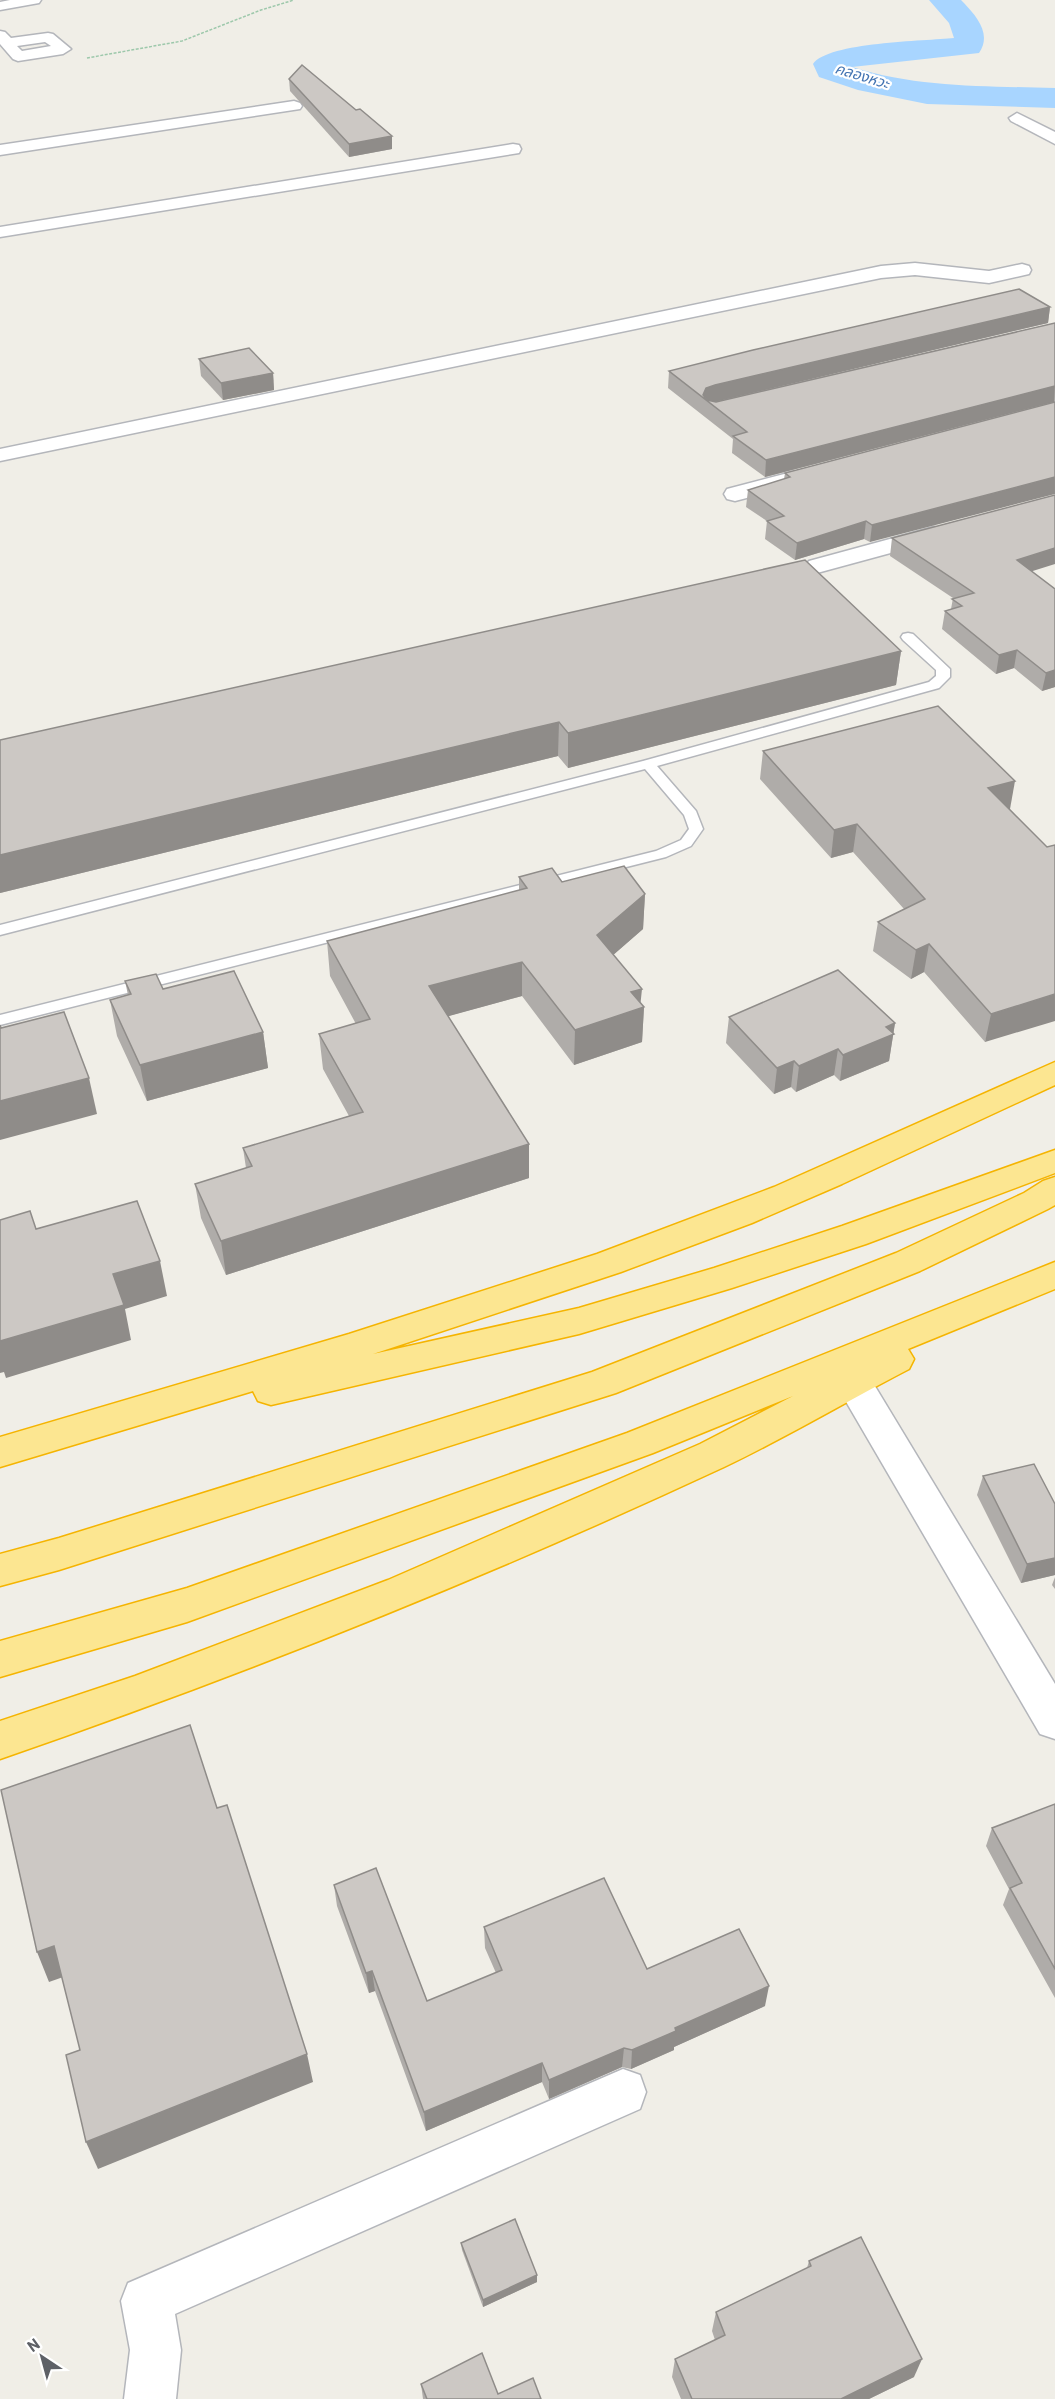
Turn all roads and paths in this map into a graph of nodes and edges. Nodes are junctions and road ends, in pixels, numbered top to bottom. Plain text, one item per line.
1 (34, 0) edge
2 (294, 0) edge
3 (0, 6) edge
4 (80, 59) dead end
5 (294, 106) dead end
6 (1046, 118) dead end
7 (1055, 139) edge
8 (513, 149) dead end
9 (0, 150) edge
10 (0, 232) edge
11 (1022, 270) dead end
12 (0, 455) edge
13 (815, 473) edge
14 (735, 494) dead end
15 (953, 529) edge
16 (817, 566) dead end
17 (908, 637) dead end
18 (648, 764) junction
19 (0, 930) edge
20 (0, 1020) edge
21 (1055, 1072) edge
22 (1055, 1161) edge
23 (1055, 1189) edge
24 (1055, 1275) edge
25 (1010, 1295) junction
26 (854, 1383) junction
27 (0, 1453) edge
28 (0, 1570) edge
29 (0, 1659) edge
30 (1055, 1721) edge
31 (0, 1740) edge
32 (623, 2092) dead end
33 (150, 2399) edge

1 - 3 street
2 - 4 path
5 - 9 street
6 - 7 street
8 - 10 street
11 - 12 street
13 - 14 street
15 - 16 street
17 - 18 lane
18 - 19 lane
18 - 20 lane
21 - 27 highway
22 - 27 highway
23 - 28 highway
24 - 25 highway
25 - 26 highway
25 - 29 highway
26 - 30 street
26 - 31 highway
32 - 33 street

